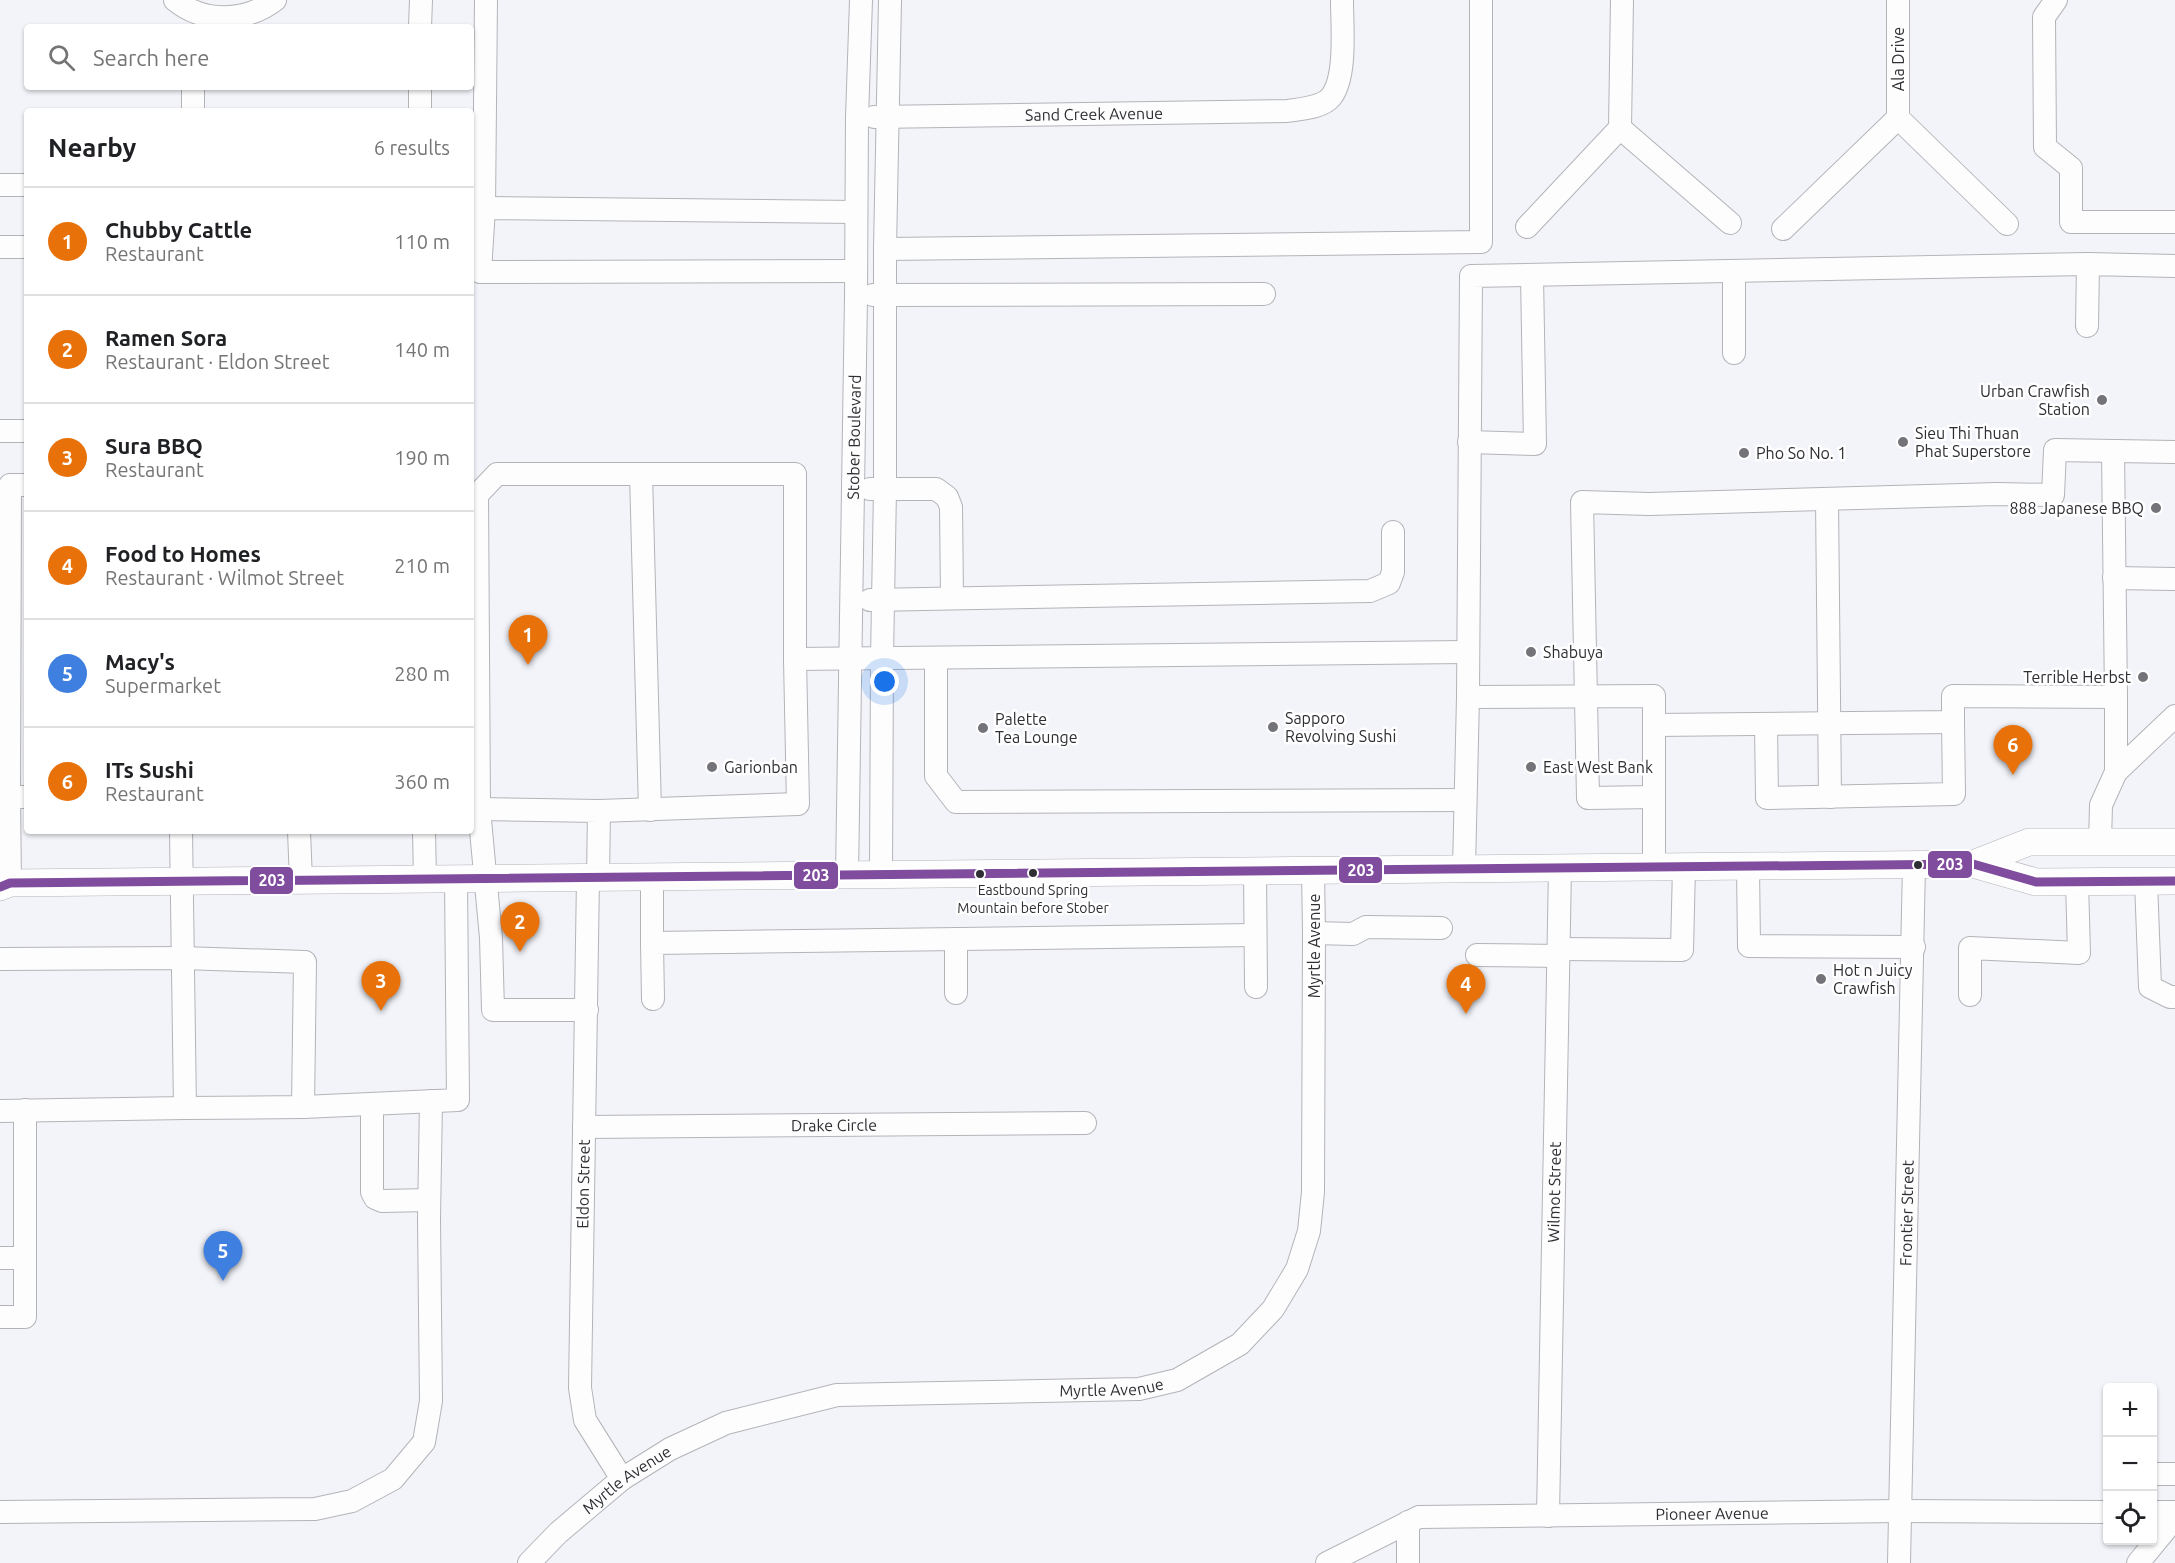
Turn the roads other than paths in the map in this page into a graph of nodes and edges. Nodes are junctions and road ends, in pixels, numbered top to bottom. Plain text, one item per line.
1 (275, 0) edge
2 (421, 0) edge
3 (486, 0) edge
4 (861, 0) edge
5 (890, 0) edge
6 (1342, 0) edge
7 (1481, 0) edge
8 (1622, 0) edge
9 (1898, 0) edge
10 (2056, 0) edge
11 (187, 13) edge
12 (420, 24) edge
13 (193, 90) edge
14 (420, 90) edge
15 (193, 108) edge
16 (420, 108) edge
17 (887, 117) junction
18 (857, 118) junction
19 (1898, 118) junction
20 (1620, 128) junction
21 (0, 185) edge
22 (24, 185) edge
23 (484, 208) junction
24 (856, 212) junction
25 (2175, 222) edge
26 (1730, 223) dead end
27 (2007, 224) dead end
28 (1527, 227) dead end
29 (1782, 229) dead end
30 (0, 247) edge
31 (24, 247) edge
32 (885, 249) junction
33 (2088, 264) junction
34 (2175, 266) edge
35 (856, 271) junction
36 (1734, 272) junction
37 (1532, 276) junction
38 (1264, 294) dead end
39 (886, 295) junction
40 (856, 296) junction
41 (2087, 326) dead end
42 (1734, 353) dead end
43 (0, 431) edge
44 (24, 431) edge
45 (1469, 442) junction
46 (2113, 451) junction
47 (2175, 452) edge
48 (641, 474) junction
49 (12, 485) edge
50 (853, 488) junction
51 (885, 489) junction
52 (1827, 499) junction
53 (1393, 532) dead end
54 (2114, 578) junction
55 (2175, 579) edge
56 (952, 597) junction
57 (883, 600) junction
58 (850, 601) junction
59 (1467, 652) junction
60 (849, 658) junction
61 (882, 658) junction
62 (936, 658) junction
63 (795, 659) junction
64 (5, 678) edge
65 (1587, 696) junction
66 (1468, 697) junction
67 (2116, 697) junction
68 (2175, 716) edge
69 (1953, 722) junction
70 (1828, 723) junction
71 (1766, 724) junction
72 (1655, 725) junction
73 (2116, 772) junction
74 (1654, 796) junction
75 (18, 797) edge
76 (1830, 797) junction
77 (1465, 800) junction
78 (479, 809) junction
79 (650, 810) junction
80 (599, 811) junction
81 (181, 834) edge
82 (299, 834) edge
83 (424, 834) edge
84 (2100, 842) junction
85 (2175, 842) edge
86 (1973, 864) junction
87 (1914, 865) junction
88 (1654, 867) junction
89 (1684, 867) junction
90 (1748, 867) junction
91 (1560, 868) junction
92 (1464, 869) junction
93 (1313, 871) junction
94 (1255, 872) junction
95 (847, 875) junction
96 (881, 875) junction
97 (593, 878) junction
98 (651, 878) junction
99 (456, 879) junction
100 (484, 879) junction
101 (425, 880) junction
102 (301, 881) junction
103 (2175, 881) edge
104 (182, 882) junction
105 (2077, 882) junction
106 (2146, 882) junction
107 (4, 883) edge
108 (1441, 928) dead end
109 (1314, 933) junction
110 (1255, 935) junction
111 (956, 939) junction
112 (652, 943) junction
113 (1914, 947) junction
114 (1559, 953) junction
115 (1477, 955) dead end
116 (183, 958) junction
117 (0, 959) edge
118 (1256, 987) dead end
119 (956, 993) dead end
120 (1970, 995) dead end
121 (2175, 997) edge
122 (653, 999) dead end
123 (587, 1010) junction
124 (431, 1101) junction
125 (372, 1104) junction
126 (303, 1107) junction
127 (185, 1108) junction
128 (25, 1110) junction
129 (0, 1111) edge
130 (1085, 1123) dead end
131 (584, 1127) junction
132 (429, 1200) junction
133 (0, 1258) edge
134 (25, 1258) junction
135 (0, 1317) edge
136 (2157, 1474) edge
137 (2175, 1474) edge
138 (622, 1479) junction
139 (1899, 1511) junction
140 (0, 1512) edge
141 (2103, 1512) edge
142 (2157, 1512) edge
143 (2175, 1512) edge
144 (1548, 1515) junction
145 (2175, 1518) edge
146 (1408, 1522) junction
147 (528, 1563) edge
148 (1327, 1563) edge
149 (1408, 1563) edge
150 (1899, 1563) edge
151 (2138, 1563) edge

1 - 11 street
2 - 12 street
3 - 23 street
4 - 18 street, Stober Boulevard
5 - 17 street, Stober Boulevard
6 - 17 street, Sand Creek Avenue
7 - 32 street
8 - 20 street
9 - 19 street, Ala Drive
10 - 25 street
13 - 15 street
14 - 16 street
17 - 18 street, Sand Creek Avenue
17 - 32 street, Stober Boulevard
18 - 24 street, Stober Boulevard
19 - 27 street
19 - 29 street
20 - 26 street
20 - 28 street
21 - 22 street
23 - 24 street
23 - 35 street
24 - 35 street, Stober Boulevard
30 - 31 street
32 - 39 street, Stober Boulevard
33 - 34 street
33 - 36 street
33 - 41 street
35 - 40 street, Stober Boulevard
36 - 37 street
36 - 42 street
37 - 45 street
37 - 45 street
38 - 39 street
39 - 40 street
39 - 51 street, Stober Boulevard
40 - 50 street, Stober Boulevard
43 - 44 street
45 - 59 street
46 - 47 street
46 - 52 street
46 - 54 street
48 - 63 street
48 - 78 street
48 - 79 street
49 - 64 street
50 - 51 street
50 - 58 street, Stober Boulevard
51 - 56 street
51 - 57 street, Stober Boulevard
52 - 65 street
52 - 70 street
53 - 56 street
54 - 55 street
54 - 67 street
56 - 57 street
57 - 58 street
57 - 61 street, Stober Boulevard
58 - 60 street, Stober Boulevard
59 - 62 street
59 - 66 street
60 - 61 street
60 - 63 street
60 - 95 street, Stober Boulevard
61 - 62 street
61 - 96 street, Stober Boulevard
62 - 77 street
63 - 79 street
64 - 75 street
65 - 66 street
65 - 72 street
65 - 74 street
66 - 77 street
67 - 69 street
67 - 73 street
68 - 73 street
69 - 70 street
69 - 76 street
70 - 71 street
70 - 76 street
71 - 72 street
71 - 76 street
72 - 74 street
73 - 84 street
74 - 88 street
75 - 107 street
77 - 92 street
78 - 80 street
78 - 100 street
79 - 80 street
80 - 97 street, Eldon Street
81 - 104 street
82 - 102 street
83 - 101 street
84 - 85 main road
84 - 86 main road
86 - 87 main road
86 - 105 main road
87 - 90 main road
87 - 113 street, Frontier Street
88 - 89 main road
88 - 91 main road
89 - 90 main road
89 - 114 street
90 - 113 street
91 - 92 main road
91 - 114 street, Wilmot Street
92 - 93 main road
93 - 94 main road
93 - 109 street, Myrtle Avenue
94 - 96 main road
94 - 110 street
95 - 96 main road
95 - 98 main road
97 - 98 main road
97 - 100 main road
97 - 123 street, Eldon Street
98 - 112 street
99 - 100 main road
99 - 101 main road
99 - 124 street
100 - 123 street
101 - 102 main road
102 - 104 main road
103 - 106 main road
104 - 107 main road
104 - 116 street
105 - 106 main road
105 - 120 street
106 - 121 street
108 - 109 street
109 - 138 street, Myrtle Avenue
110 - 111 street
110 - 118 street
111 - 112 street
111 - 119 street
112 - 122 street
113 - 139 street, Frontier Street
114 - 115 street
114 - 144 street, Wilmot Street
116 - 117 street
116 - 126 street
116 - 127 street
123 - 131 street, Eldon Street
124 - 125 street
124 - 132 street
125 - 126 street
125 - 132 street
126 - 127 street
127 - 128 street
128 - 129 street
128 - 134 street
130 - 131 street, Drake Circle
131 - 138 street, Eldon Street
132 - 140 street
133 - 134 street
134 - 135 street
136 - 137 street
138 - 147 street, Myrtle Avenue
139 - 141 street, Pioneer Avenue
139 - 144 street, Pioneer Avenue
139 - 150 street, Frontier Street
142 - 143 street
144 - 146 street, Pioneer Avenue
145 - 151 street
146 - 148 street, Pioneer Avenue
146 - 149 street

